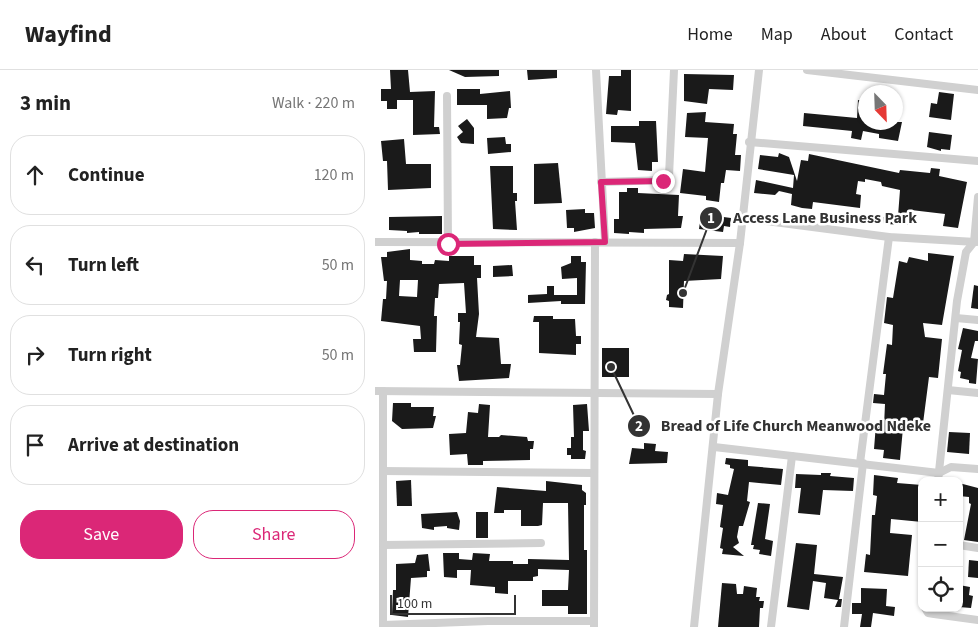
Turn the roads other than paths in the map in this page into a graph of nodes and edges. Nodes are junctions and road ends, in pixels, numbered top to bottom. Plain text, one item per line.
1 (597, 70) edge
2 (674, 70) edge
3 (759, 70) edge
4 (807, 70) edge
5 (978, 90) edge
6 (447, 96) dead end
7 (749, 142) junction
8 (978, 161) edge
9 (601, 182) junction
10 (978, 196) edge
11 (742, 218) junction
12 (889, 238) junction
13 (375, 242) edge
14 (595, 242) junction
15 (605, 242) junction
16 (976, 242) edge
17 (740, 243) junction
18 (448, 244) junction
19 (955, 318) junction
20 (978, 320) edge
21 (947, 390) junction
22 (379, 391) edge
23 (978, 393) edge
24 (594, 394) junction
25 (717, 394) junction
26 (714, 446) junction
27 (792, 456) junction
28 (861, 463) junction
29 (978, 469) edge
30 (383, 471) junction
31 (594, 473) junction
32 (939, 477) edge
33 (541, 543) dead end
34 (383, 545) junction
35 (963, 546) edge
36 (978, 548) edge
37 (927, 612) edge
38 (978, 620) edge
39 (595, 624) edge
40 (383, 626) edge
41 (694, 627) edge
42 (771, 627) edge
43 (845, 627) edge

1 - 9 street
2 - 9 street
3 - 7 street
4 - 5 street
6 - 18 street
7 - 8 street
7 - 11 street
9 - 15 street
10 - 16 street
11 - 12 street
11 - 17 street
12 - 16 street
12 - 28 street
13 - 18 street
14 - 15 street
14 - 18 street
14 - 24 street
15 - 17 street
16 - 19 street
17 - 25 street
19 - 20 street
19 - 21 street
21 - 23 street
21 - 32 street
22 - 24 street
22 - 30 street
24 - 25 street
24 - 31 street
25 - 26 street
26 - 27 street
26 - 41 street
27 - 28 street
27 - 42 street
28 - 32 street
28 - 43 street
29 - 32 street
30 - 31 street
30 - 34 street
31 - 39 street
33 - 34 street
34 - 40 street
35 - 36 street
37 - 38 street
39 - 40 street

